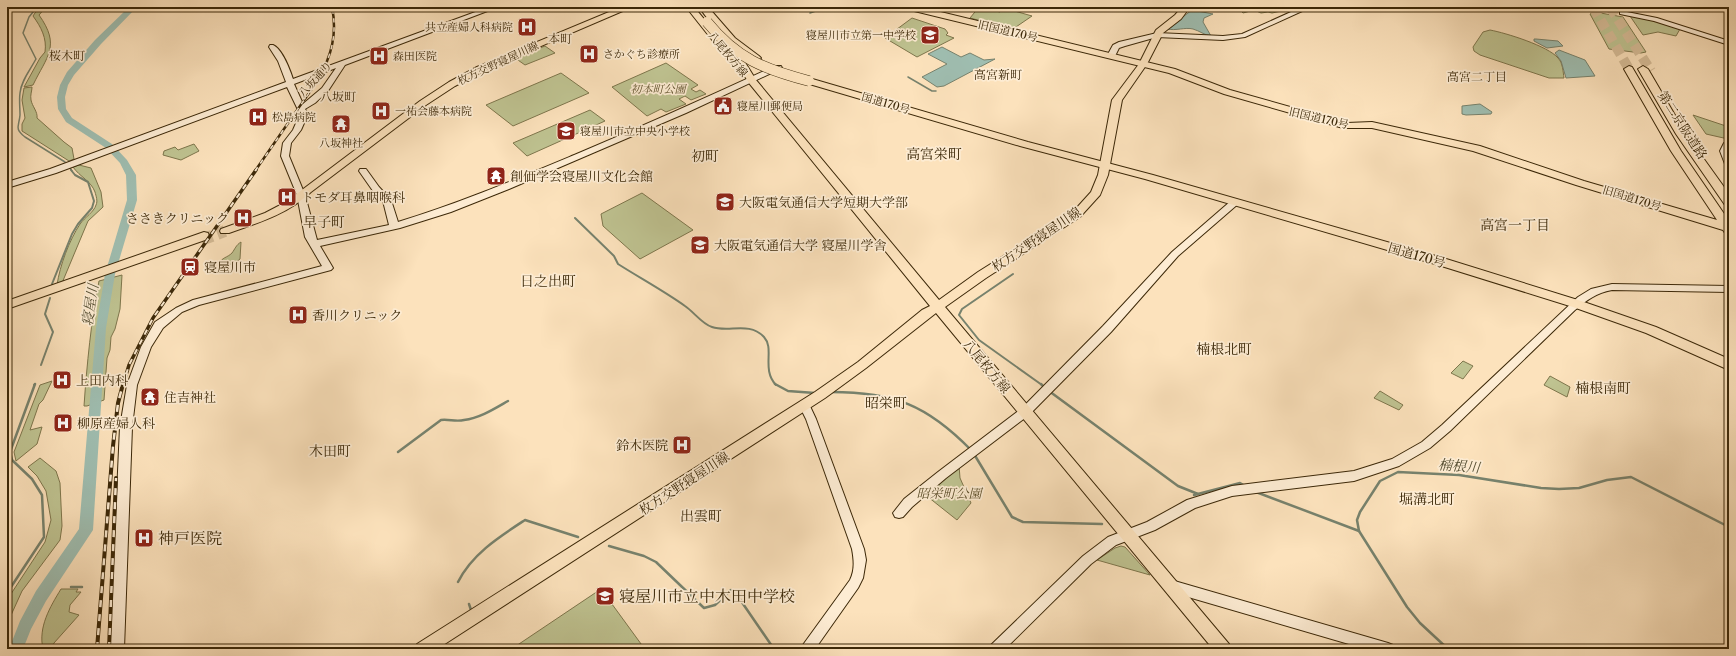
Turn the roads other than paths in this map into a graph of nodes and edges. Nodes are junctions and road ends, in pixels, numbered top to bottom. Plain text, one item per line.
1 (495, 7) edge
2 (628, 7) edge
3 (690, 7) edge
4 (696, 7) edge
5 (703, 7) edge
6 (909, 7) edge
7 (1186, 7) edge
8 (1308, 7) edge
9 (1622, 13) dead end
10 (712, 23) junction
11 (1157, 36) junction
12 (1729, 43) edge
13 (273, 47) dead end
14 (1111, 56) junction
15 (342, 64) junction
16 (1143, 64) junction
17 (778, 68) junction
18 (768, 73) junction
19 (752, 81) junction
20 (289, 83) junction
21 (302, 107) junction
22 (933, 117) junction
23 (1728, 143) edge
24 (1729, 154) edge
25 (1102, 164) junction
26 (1729, 164) edge
27 (363, 171) dead end
28 (7, 185) edge
29 (1729, 189) edge
30 (301, 195) junction
31 (1235, 202) junction
32 (1729, 202) edge
33 (1729, 215) edge
34 (394, 226) junction
35 (1728, 229) edge
36 (225, 230) tunnel mouth
37 (203, 238) tunnel mouth
38 (314, 244) junction
39 (102, 274) junction
40 (1729, 289) edge
41 (1577, 304) junction
42 (7, 305) edge
43 (937, 307) junction
44 (7, 309) edge
45 (1729, 357) edge
46 (1729, 365) edge
47 (1729, 373) edge
48 (806, 408) junction
49 (1025, 412) junction
50 (899, 513) dead end
51 (1127, 535) junction
52 (1171, 586) junction
53 (117, 649) edge
54 (423, 649) edge
55 (436, 649) edge
56 (807, 649) edge
57 (996, 649) edge
58 (1223, 649) edge
59 (1388, 649) edge

1 - 15 street
2 - 30 main road, 枚方交野寝屋川線
3 - 19 main road, 八尾枚方線
4 - 10 highway, 国道170号
5 - 10 highway, 国道170号
6 - 14 highway, 旧国道170号
7 - 11 main road, 枚方交野寝屋川線
8 - 11 street
9 - 12 street
10 - 17 highway, 国道170号
10 - 19 main road, 八尾枚方線
10 - 22 highway, 国道170号, bridge
11 - 14 street
11 - 16 main road, 枚方交野寝屋川線
13 - 20 street
14 - 16 highway, 旧国道170号
15 - 20 street
15 - 21 street, 八坂通り
16 - 25 main road, 枚方交野寝屋川線
16 - 35 highway, 旧国道170号
17 - 18 street
17 - 25 highway, 国道170号
18 - 19 street
18 - 22 highway
19 - 34 street
19 - 43 main road, 八尾枚方線
20 - 21 street
20 - 28 street
21 - 30 street, 八坂通り
22 - 25 highway, 国道170号
23 - 24 street
23 - 26 street
25 - 31 highway, 国道170号
25 - 43 main road, 枚方交野寝屋川線
27 - 34 street
29 - 32 highway, 第二京阪道路
30 - 36 main road, 枚方交野寝屋川線
30 - 38 street, 八坂通り
31 - 41 highway, 国道170号
31 - 49 street
33 - 35 highway, 第二京阪道路
34 - 38 street
37 - 39 main road
38 - 53 street, 八坂通り
39 - 42 main road
39 - 44 main road
40 - 41 street
41 - 45 highway
41 - 46 highway
41 - 47 highway
41 - 51 street
43 - 48 main road, 枚方交野寝屋川線
43 - 49 main road, 八尾枚方線
48 - 54 main road, 枚方交野寝屋川線
48 - 55 main road, 枚方交野寝屋川線
48 - 56 street
49 - 50 street
49 - 51 main road, 八尾枚方線
51 - 52 main road, 八尾枚方線
51 - 57 street
52 - 58 main road, 八尾枚方線
52 - 59 street

